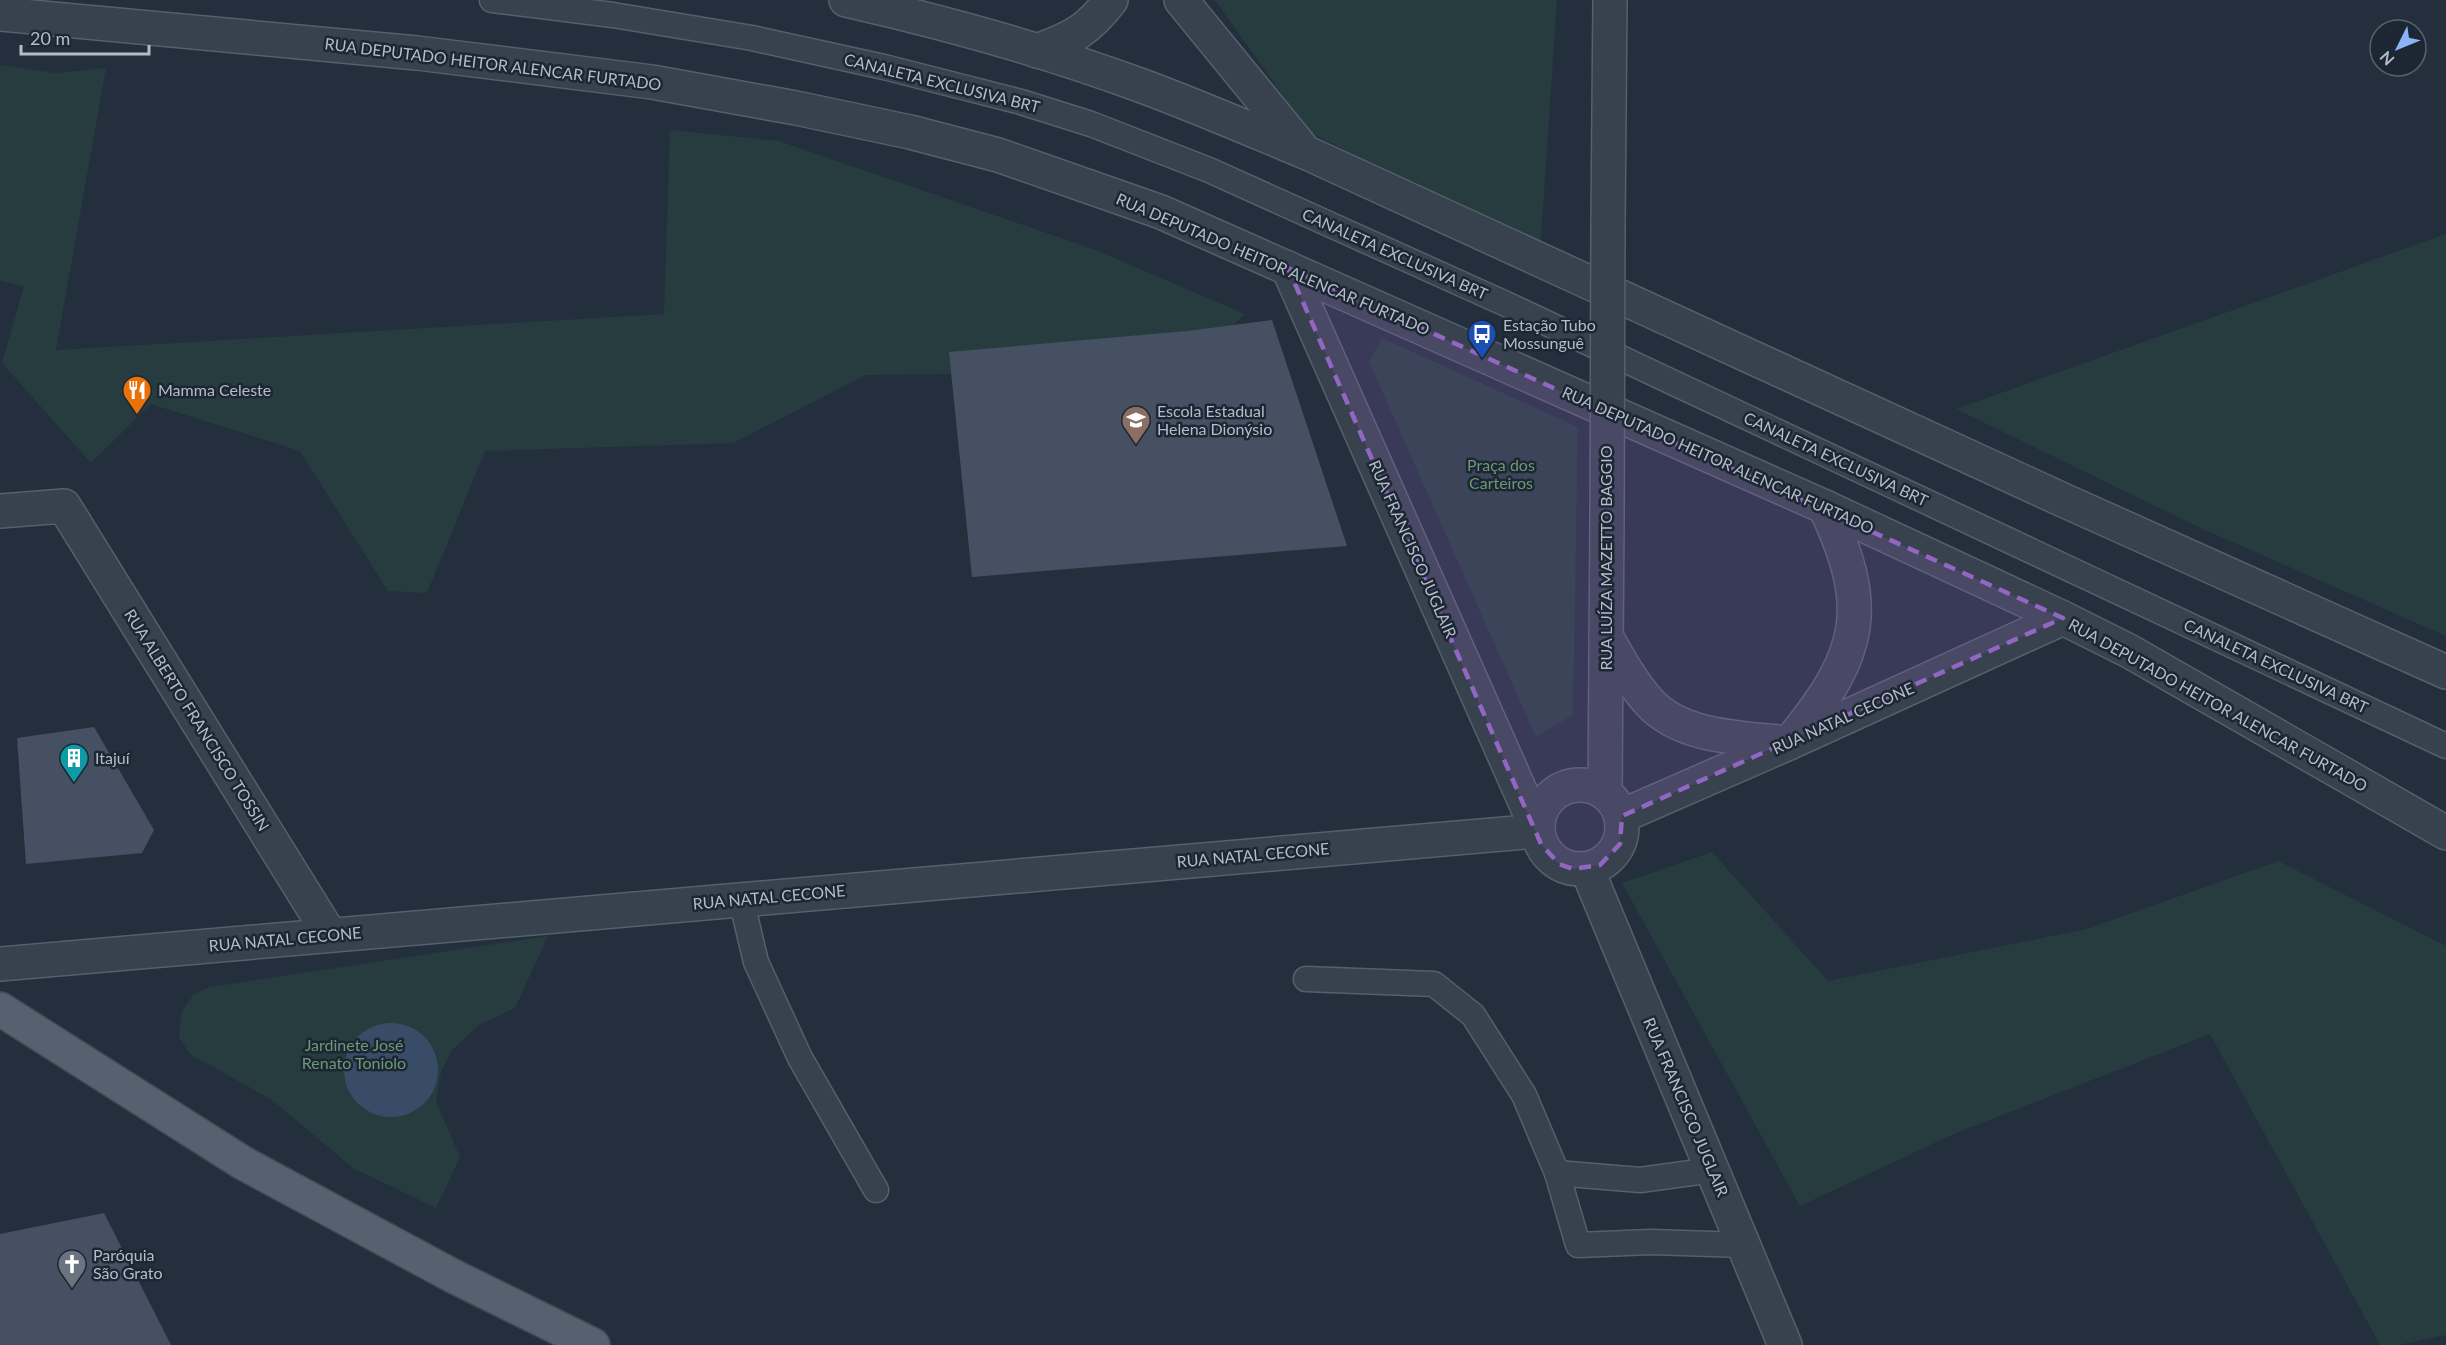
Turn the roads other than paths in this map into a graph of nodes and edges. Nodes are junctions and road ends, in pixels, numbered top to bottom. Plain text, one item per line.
1 (492, 0) edge
2 (846, 0) edge
3 (1111, 0) edge
4 (1181, 0) edge
5 (1610, 0) edge
6 (0, 14) edge
7 (1037, 51) junction
8 (1305, 152) junction
9 (1288, 268) junction
10 (1825, 507) junction
11 (0, 511) edge
12 (2063, 618) junction
13 (1606, 636) junction
14 (2446, 672) edge
15 (1789, 743) junction
16 (2446, 746) edge
17 (1613, 804) junction
18 (1538, 831) junction
19 (2446, 833) edge
20 (1587, 869) junction
21 (741, 899) junction
22 (330, 935) junction
23 (0, 964) edge
24 (1306, 979) dead end
25 (0, 1009) edge
26 (1713, 1170) junction
27 (1557, 1173) junction
28 (876, 1190) dead end
29 (1744, 1245) junction
30 (594, 1345) edge
31 (1785, 1345) edge

1 - 16 lane, CANALETA EXCLUSIVA BRT
2 - 7 street
3 - 7 street
4 - 8 street
5 - 13 street, RUA LUÍZA MAZETTO BAGGIO, bridge
6 - 9 street, RUA DEPUTADO HEITOR ALENCAR FURTADO
7 - 8 street
8 - 14 street
9 - 10 street, RUA DEPUTADO HEITOR ALENCAR FURTADO
9 - 18 street, RUA FRANCISCO JUGLAIR
10 - 12 street, RUA DEPUTADO HEITOR ALENCAR FURTADO
10 - 15 street
11 - 22 street, RUA ALBERTO FRANCISCO TOSSIN
12 - 15 street, RUA NATAL CECONE
12 - 19 street, RUA DEPUTADO HEITOR ALENCAR FURTADO
13 - 15 street
13 - 17 street, RUA LUÍZA MAZETTO BAGGIO
15 - 17 street, RUA NATAL CECONE
17 - 18 street
17 - 20 street
18 - 20 street
18 - 21 street, RUA NATAL CECONE
20 - 26 street, RUA FRANCISCO JUGLAIR
21 - 22 street, RUA NATAL CECONE
21 - 28 lane
22 - 23 street, RUA NATAL CECONE
24 - 27 lane
25 - 30 main road
26 - 27 lane
26 - 29 street, RUA FRANCISCO JUGLAIR
27 - 29 lane
29 - 31 street, RUA FRANCISCO JUGLAIR

